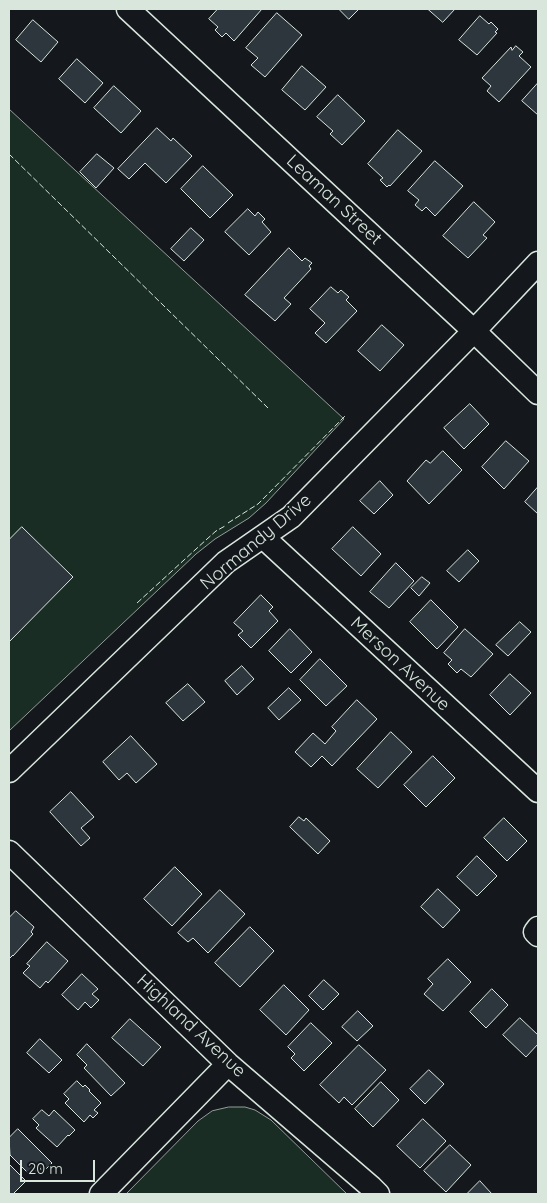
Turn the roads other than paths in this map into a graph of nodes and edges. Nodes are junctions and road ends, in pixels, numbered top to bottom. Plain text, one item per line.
1 (128, 9) edge
2 (538, 263) edge
3 (474, 331) junction
4 (538, 393) edge
5 (263, 537) junction
6 (9, 771) edge
7 (538, 791) edge
8 (9, 852) edge
9 (538, 928) edge
10 (538, 935) edge
11 (228, 1064) junction
12 (101, 1194) edge
13 (378, 1194) edge

1 - 3 street, Leaman Street
2 - 3 street, Normandy Drive
3 - 4 street, Leaman Street
3 - 5 street, Normandy Drive
5 - 6 street, Normandy Drive
5 - 7 street, Merson Avenue
8 - 11 street, Highland Avenue
9 - 10 street
11 - 12 street
11 - 13 street, Highland Avenue

